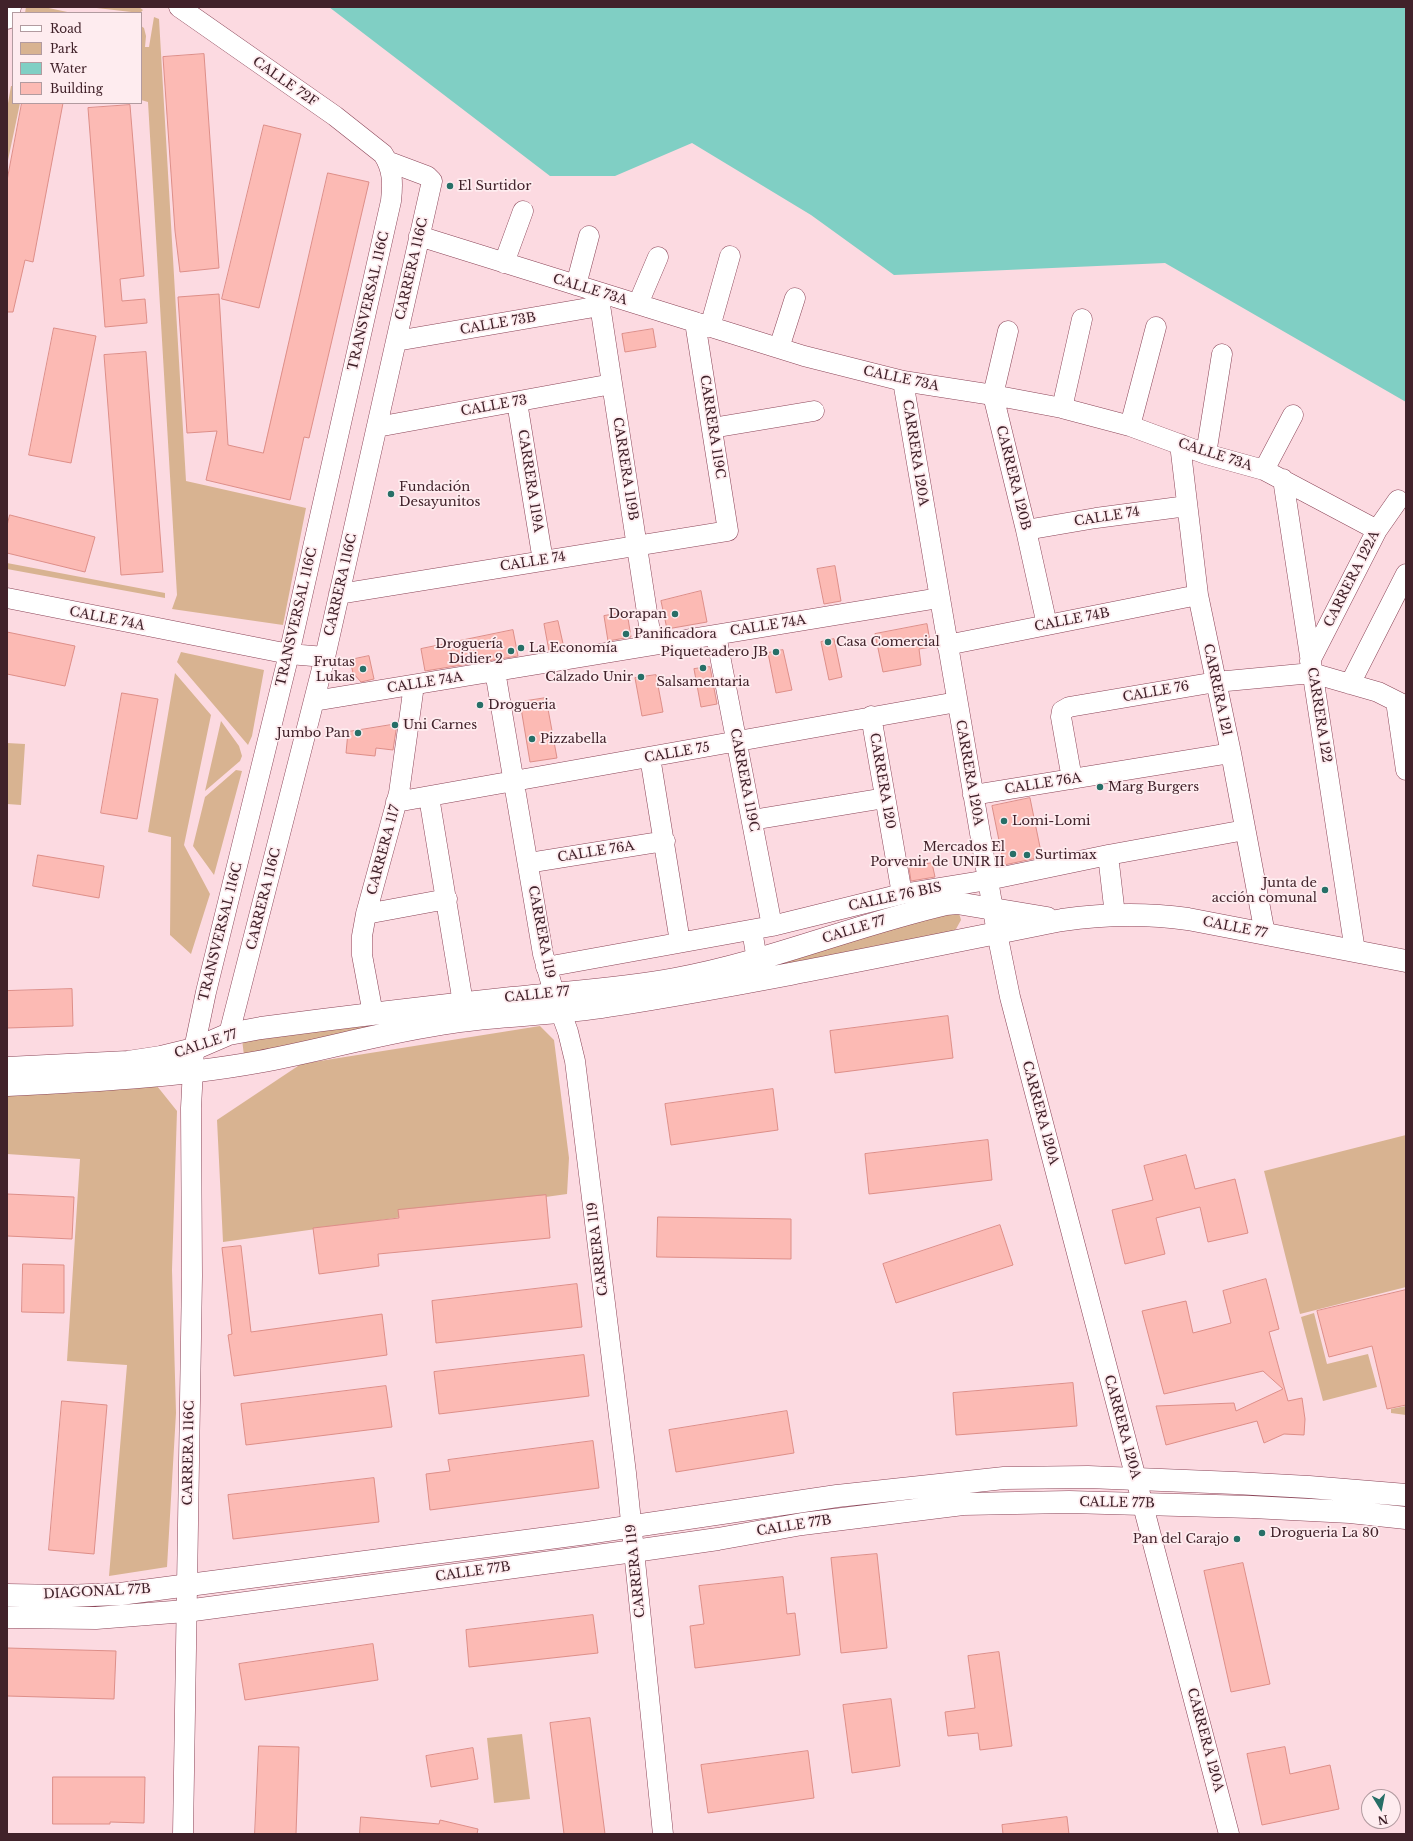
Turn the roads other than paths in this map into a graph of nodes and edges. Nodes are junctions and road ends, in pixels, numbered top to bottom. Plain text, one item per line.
1 (10, 7) edge
2 (179, 7) edge
3 (7, 18) edge
4 (387, 161) junction
5 (523, 211) dead end
6 (419, 236) junction
7 (588, 236) dead end
8 (730, 256) dead end
9 (658, 257) dead end
10 (504, 263) junction
11 (576, 285) junction
12 (795, 298) dead end
13 (599, 299) junction
14 (638, 304) junction
15 (1082, 320) dead end
16 (703, 325) junction
17 (1156, 327) dead end
18 (1008, 331) dead end
19 (396, 341) junction
20 (779, 348) junction
21 (1222, 354) dead end
22 (903, 381) junction
23 (612, 384) junction
24 (992, 395) junction
25 (517, 402) junction
26 (1062, 408) junction
27 (814, 411) dead end
28 (1293, 414) dead end
29 (1130, 426) junction
30 (376, 427) junction
31 (712, 428) junction
32 (1180, 444) junction
33 (1206, 454) junction
34 (1264, 470) junction
35 (1283, 479) junction
36 (1398, 500) dead end
37 (1187, 506) junction
38 (1026, 530) junction
39 (1377, 530) junction
40 (728, 531) joint
41 (637, 546) junction
42 (543, 561) junction
43 (1406, 574) edge
44 (339, 594) junction
45 (1198, 595) junction
46 (7, 598) edge
47 (939, 598) junction
48 (1047, 625) junction
49 (716, 634) junction
50 (652, 645) junction
51 (947, 645) junction
52 (289, 654) junction
53 (325, 657) junction
54 (1311, 667) junction
55 (495, 671) junction
56 (1216, 682) junction
57 (1350, 684) junction
58 (414, 685) junction
59 (314, 701) junction
60 (957, 702) junction
61 (1401, 703) edge
62 (871, 716) junction
63 (736, 742) junction
64 (1231, 753) junction
65 (650, 758) junction
66 (1406, 770) edge
67 (1072, 779) junction
68 (514, 782) junction
69 (973, 795) junction
70 (429, 797) junction
71 (885, 798) junction
72 (396, 802) junction
73 (752, 820) junction
74 (1245, 830) junction
75 (665, 841) junction
76 (1108, 855) junction
77 (528, 863) junction
78 (988, 880) junction
79 (902, 894) junction
80 (447, 899) junction
81 (874, 899) junction
82 (993, 910) junction
83 (366, 914) junction
84 (1115, 915) junction
85 (1062, 920) junction
86 (878, 922) junction
87 (772, 926) junction
88 (752, 930) junction
89 (997, 933) junction
90 (1265, 934) junction
91 (680, 942) junction
92 (1355, 951) junction
93 (757, 960) junction
94 (1406, 961) edge
95 (546, 966) junction
96 (463, 1003) junction
97 (557, 1003) junction
98 (373, 1014) junction
99 (229, 1034) junction
100 (194, 1050) junction
101 (7, 1068) edge
102 (193, 1072) junction
103 (7, 1085) edge
104 (1136, 1479) junction
105 (1406, 1495) edge
106 (1142, 1504) junction
107 (1406, 1518) edge
108 (631, 1527) junction
109 (634, 1551) junction
110 (187, 1585) junction
111 (7, 1595) edge
112 (186, 1611) junction
113 (7, 1617) edge
114 (183, 1834) edge
115 (663, 1834) edge
116 (1229, 1834) edge

1 - 3 street
2 - 4 street, CALLE 72F
4 - 6 street, CARRERA 116C
4 - 52 street, TRANSVERSAL 116C
5 - 10 street
6 - 10 street, CALLE 73A
6 - 19 street, CARRERA 116C
7 - 11 street
8 - 16 street, CARRERA 119C
9 - 14 street
10 - 11 street, CALLE 73A
11 - 13 street, CALLE 73A
12 - 20 street
13 - 14 street, CALLE 73A
13 - 19 street, CALLE 73B
13 - 23 street, CARRERA 119B
14 - 16 street, CALLE 73A
15 - 26 street
16 - 20 street, CALLE 73A
16 - 31 street, CARRERA 119C
17 - 29 street
18 - 24 street, CARRERA 120B
19 - 30 street, CARRERA 116C
20 - 22 street, CALLE 73A
21 - 33 street
22 - 24 street, CALLE 73A
22 - 47 street, CARRERA 120A
23 - 25 street, CALLE 73
23 - 41 street, CARRERA 119B
24 - 26 street, CALLE 73A
24 - 38 street, CARRERA 120B
25 - 30 street, CALLE 73
25 - 42 street, CARRERA 119A
26 - 29 street, CALLE 73A
27 - 31 street
28 - 34 street
29 - 32 street, CALLE 73A
30 - 44 street, CARRERA 116C
31 - 40 street, CARRERA 119C
32 - 33 street, CALLE 73A
32 - 37 street, CARRERA 121
33 - 34 street, CALLE 73A
34 - 35 street, CALLE 73A
35 - 39 street, CALLE 73A
35 - 54 street, CARRERA 122
36 - 39 street, CARRERA 122A
37 - 38 street, CALLE 74
37 - 45 street, CARRERA 121
38 - 48 street, CARRERA 120B
39 - 54 street, CARRERA 122A
40 - 41 street, CALLE 74
41 - 42 street, CALLE 74
41 - 50 street, CARRERA 119B
42 - 44 street, CALLE 74
43 - 57 street
44 - 53 street, CARRERA 116C
45 - 48 street, CALLE 74B
45 - 56 street, CARRERA 121
46 - 52 street, CALLE 74A
47 - 49 street, CALLE 74A
47 - 51 street, CARRERA 120A
48 - 51 street, CALLE 74B
49 - 50 street, CALLE 74A
49 - 63 street, CARRERA 119C
50 - 55 street, CALLE 74A
51 - 60 street, CARRERA 120A
52 - 53 street, CALLE 74A
52 - 100 street, TRANSVERSAL 116C
53 - 59 street, CARRERA 116C
54 - 56 street, CALLE 76
54 - 57 street, CALLE 76
54 - 92 street, CARRERA 122
55 - 58 street, CALLE 74A
55 - 68 street, CARRERA 119
56 - 64 street, CARRERA 121
56 - 67 street, CALLE 76
57 - 61 street, CALLE 76
58 - 59 street, CALLE 74A
58 - 72 street, CARRERA 117
59 - 99 street, CARRERA 116C
60 - 62 street, CALLE 75
60 - 69 street, CARRERA 120A
61 - 66 street
62 - 63 street, CALLE 75
62 - 71 street, CARRERA 120
63 - 65 street, CALLE 75
63 - 73 street, CARRERA 119C
64 - 67 street, CALLE 76A
64 - 74 street, CARRERA 121
65 - 68 street, CALLE 75
65 - 75 street
67 - 69 street, CALLE 76A
68 - 70 street, CALLE 75
68 - 77 street, CARRERA 119
69 - 78 street, CARRERA 120A
70 - 72 street, CALLE 75
70 - 80 street
71 - 73 street
71 - 79 street, CARRERA 120
72 - 83 street, CARRERA 117
73 - 87 street, CARRERA 119C
74 - 76 street, CALLE 76 BIS
74 - 90 street, CARRERA 121
75 - 77 street, CALLE 76A
75 - 91 street
76 - 78 street, CALLE 76 BIS
76 - 84 street
77 - 95 street, CARRERA 119
78 - 79 street, CALLE 76 BIS
78 - 82 street, CARRERA 120A
79 - 81 street, CALLE 76 BIS
80 - 83 street
80 - 96 street
81 - 86 street
81 - 87 street, CALLE 76 BIS
82 - 85 street, CALLE 77
82 - 86 street, CALLE 77
82 - 89 street, CARRERA 120A
83 - 98 street, CARRERA 117
84 - 85 street, CALLE 77
84 - 90 street, CALLE 77
85 - 89 street, CALLE 77
86 - 93 street, CALLE 77
87 - 88 street, CALLE 76 BIS
88 - 91 street, CALLE 76 BIS
88 - 93 street
89 - 97 street, CALLE 77
89 - 104 street, CARRERA 120A
90 - 92 street, CALLE 77
91 - 95 street, CALLE 76 BIS
92 - 94 street, CALLE 77
93 - 97 street, CALLE 77
95 - 97 street, CARRERA 119
96 - 97 street, CALLE 77
96 - 98 street, CALLE 77
97 - 102 street, CALLE 77
97 - 108 street, CARRERA 119
98 - 99 street, CALLE 77
99 - 100 street, CALLE 77
100 - 101 street, CALLE 77
100 - 102 street, TRANSVERSAL 116C
102 - 103 street, CALLE 77
102 - 110 street, CARRERA 116C
104 - 105 street, CALLE 77B
104 - 106 street, CARRERA 120A
104 - 108 street, CALLE 77B
106 - 107 street, CALLE 77B
106 - 109 street, CALLE 77B
106 - 116 street, CARRERA 120A
108 - 109 street, CARRERA 119
108 - 110 street, CALLE 77B
109 - 112 street, CALLE 77B
109 - 115 street, CARRERA 119
110 - 111 street, DIAGONAL 77B
110 - 112 street, CARRERA 116C
112 - 113 street, DIAGONAL 77B
112 - 114 street, CARRERA 116C

